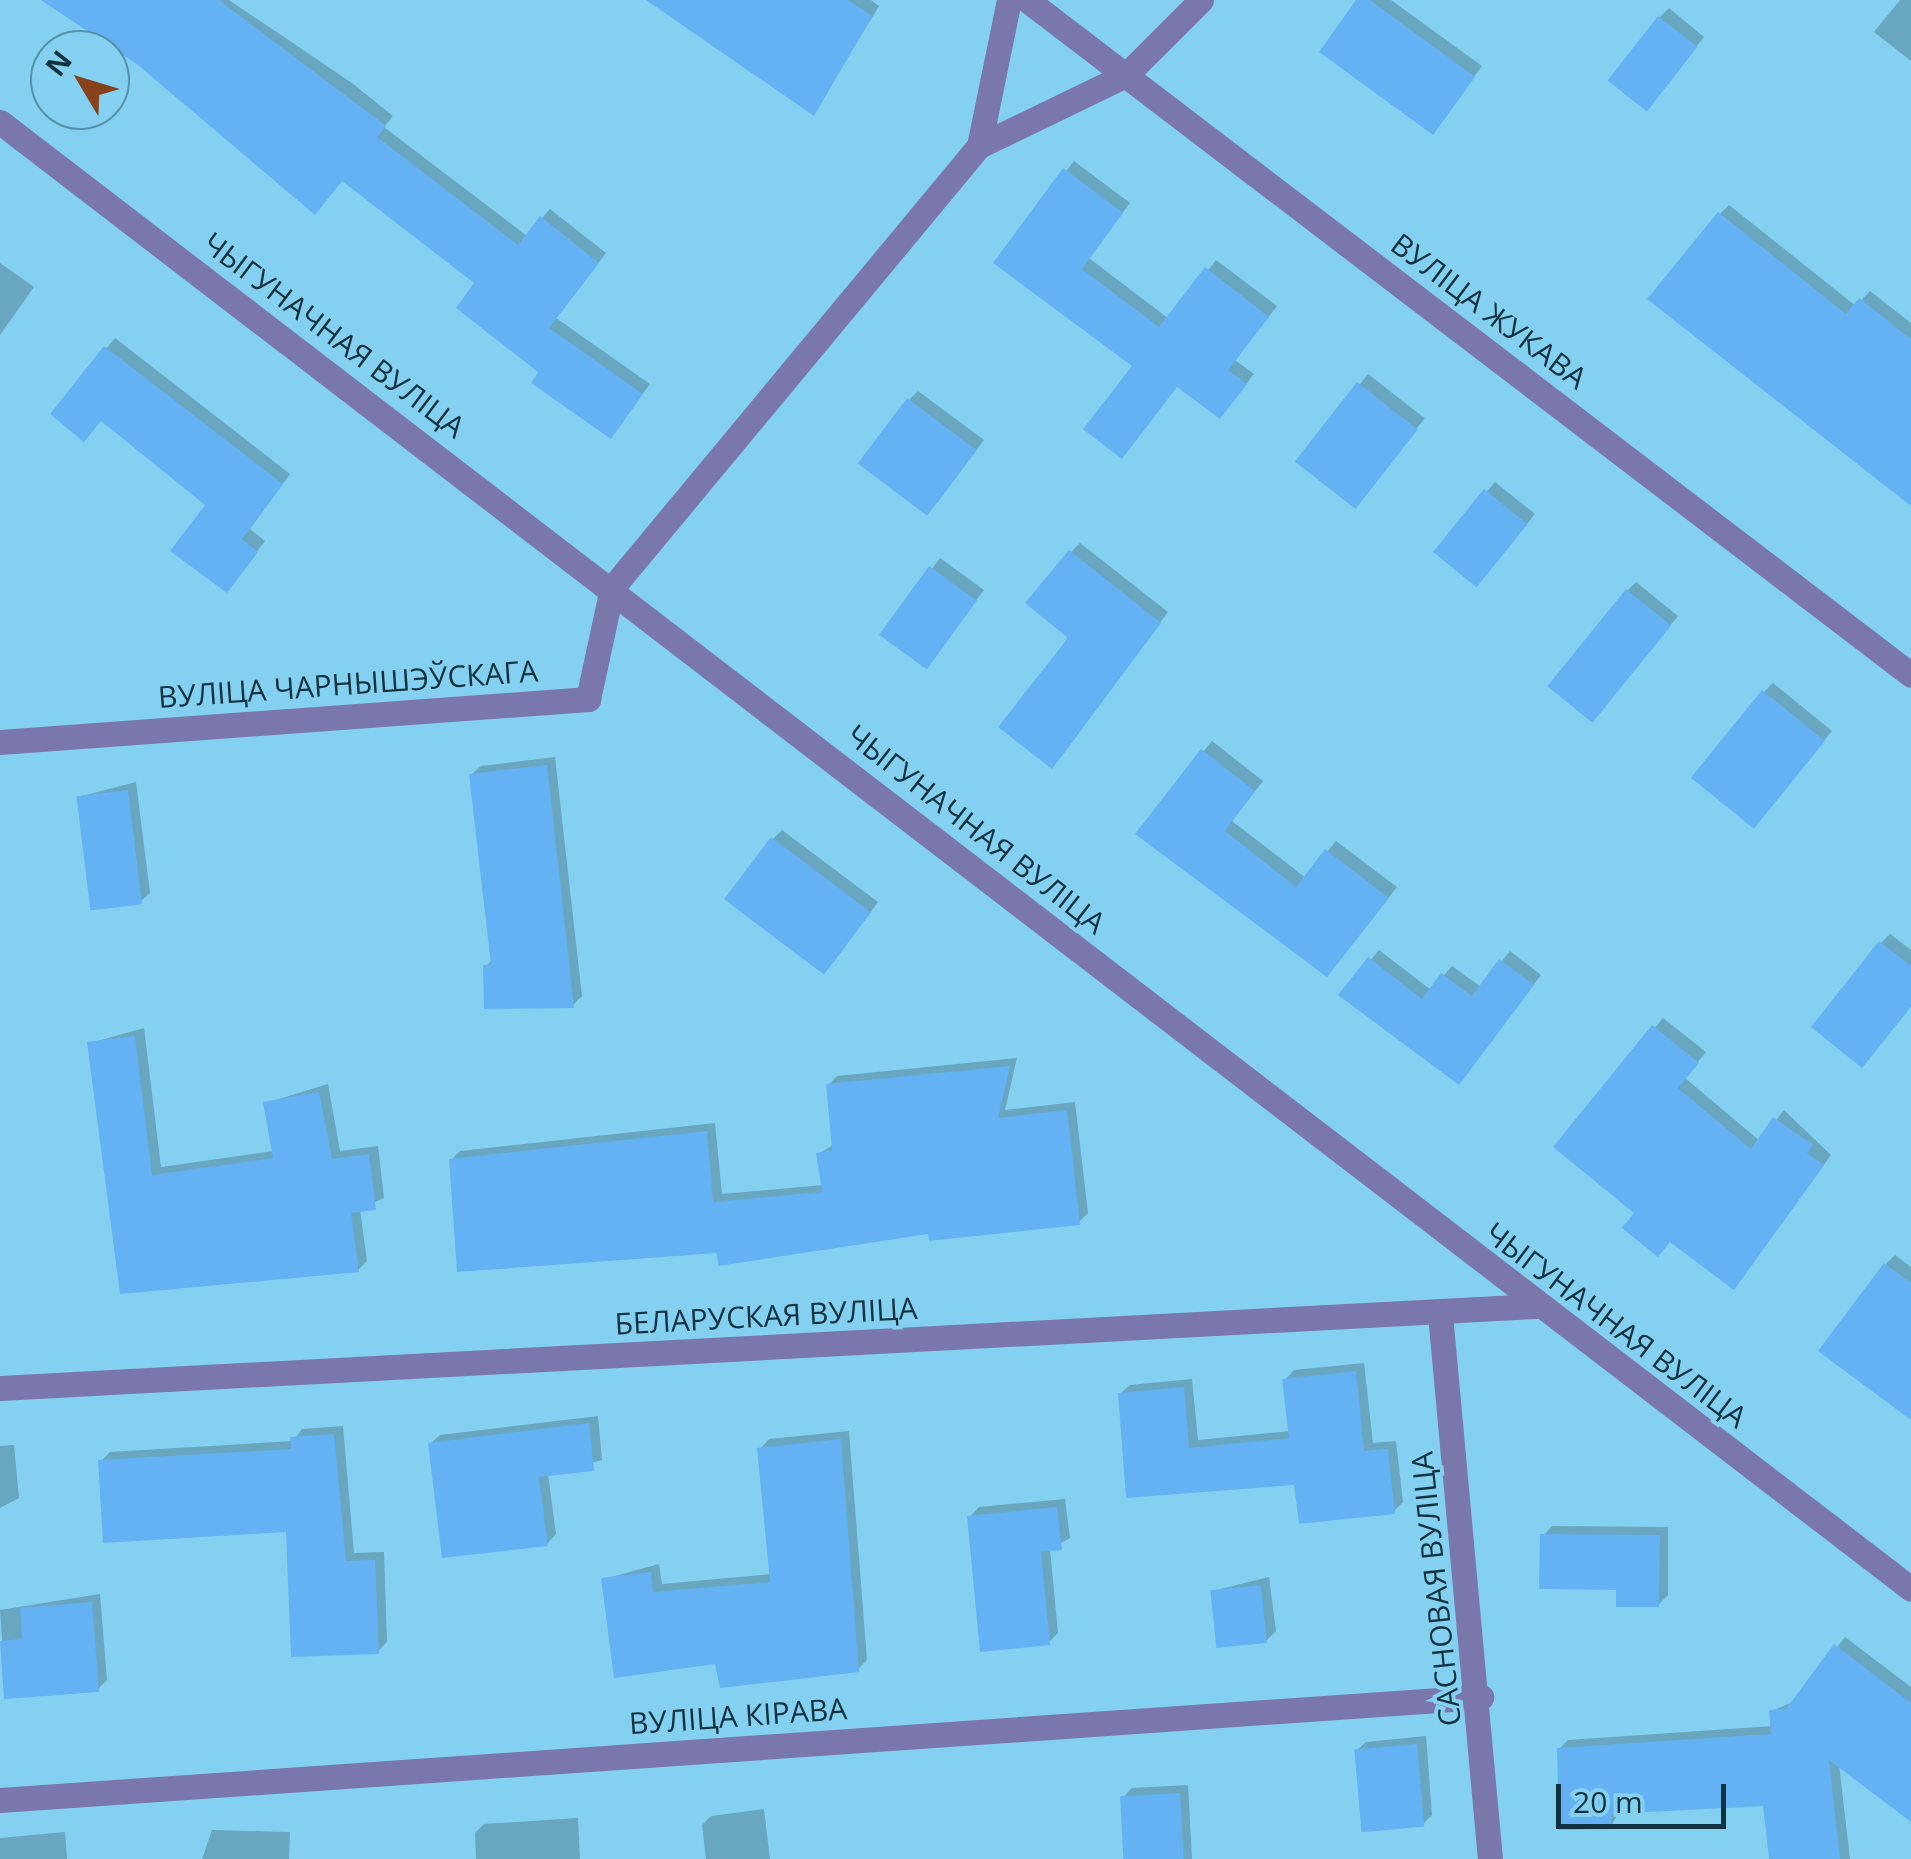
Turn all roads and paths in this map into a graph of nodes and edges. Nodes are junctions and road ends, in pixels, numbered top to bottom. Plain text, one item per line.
1 (1009, 0) edge
2 (1027, 0) edge
3 (1201, 0) edge
4 (1126, 75) junction
5 (0, 122) edge
6 (979, 146) junction
7 (612, 588) junction
8 (1911, 675) edge
9 (0, 742) edge
10 (1536, 1306) junction
11 (1440, 1314) junction
12 (0, 1388) edge
13 (1911, 1589) edge
14 (1480, 1697) junction
15 (0, 1800) edge
16 (1490, 1859) edge

1 - 6 street
2 - 4 street, ВУЛІЦА ЖУКАВА
3 - 4 street
4 - 6 street
4 - 8 street, ВУЛІЦА ЖУКАВА
5 - 7 street, ЧЫГУНАЧНАЯ ВУЛІЦА
6 - 7 street
7 - 9 street, ВУЛІЦА ЧАРНЫШЭЎСКАГА
7 - 10 street, ЧЫГУНАЧНАЯ ВУЛІЦА
10 - 11 street, БЕЛАРУСКАЯ ВУЛІЦА
10 - 13 street, ЧЫГУНАЧНАЯ ВУЛІЦА
11 - 12 street, БЕЛАРУСКАЯ ВУЛІЦА
11 - 14 street, САСНОВАЯ ВУЛІЦА
14 - 15 street, ВУЛІЦА КІРАВА
14 - 16 street, САСНОВАЯ ВУЛІЦА

